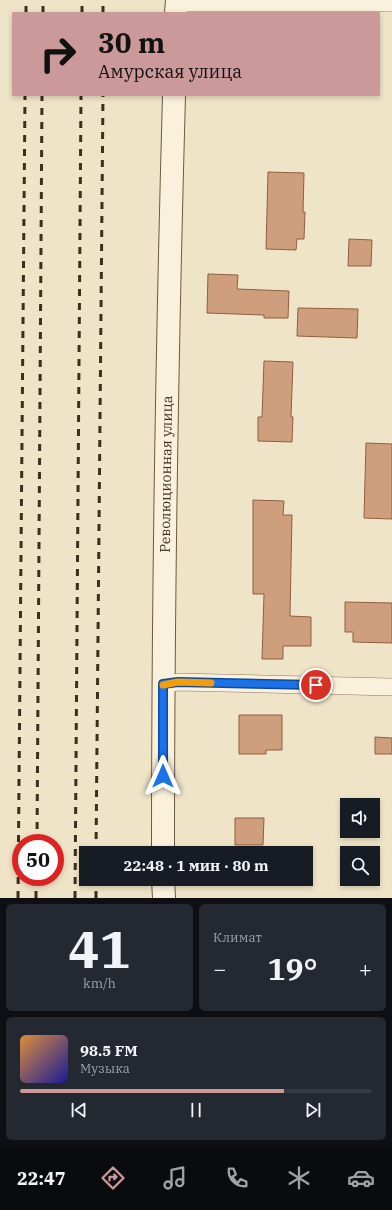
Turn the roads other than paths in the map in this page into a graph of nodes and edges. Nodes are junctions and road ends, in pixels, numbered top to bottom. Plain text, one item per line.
1 (392, 3) edge
2 (177, 5) edge
3 (174, 96) edge
4 (163, 684) junction
5 (392, 687) edge
6 (163, 846) edge
7 (164, 886) edge
8 (164, 898) edge

1 - 2 street
3 - 4 main road, Революционная улица
4 - 5 street
4 - 6 main road, Революционная улица
7 - 8 main road

